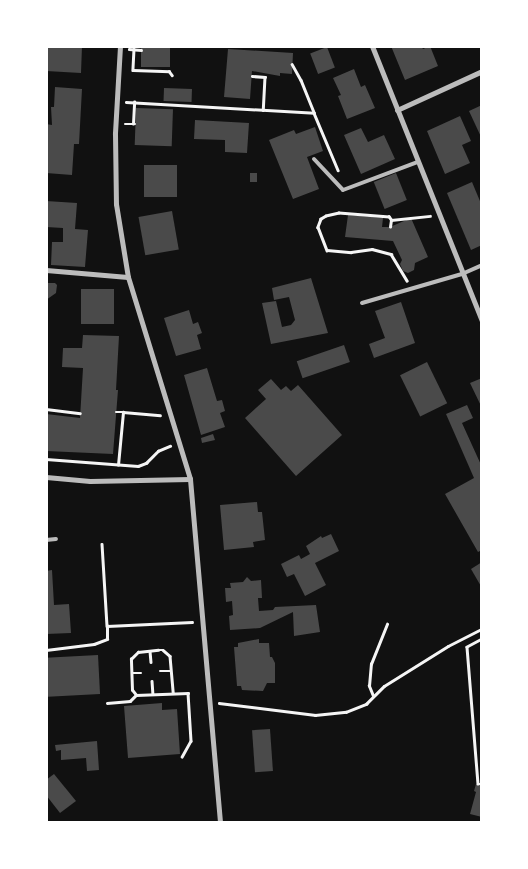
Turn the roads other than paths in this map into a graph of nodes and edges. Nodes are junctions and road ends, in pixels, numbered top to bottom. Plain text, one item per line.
1 (120, 46) edge
2 (372, 46) edge
3 (482, 71) edge
4 (397, 110) junction
5 (314, 159) dead end
6 (418, 162) junction
7 (482, 265) edge
8 (46, 270) edge
9 (462, 274) junction
10 (128, 277) junction
11 (362, 302) dead end
12 (482, 321) edge
13 (46, 476) edge
14 (190, 479) junction
15 (56, 539) dead end
16 (46, 540) edge
17 (220, 823) edge

1 - 10 street
2 - 4 street
3 - 4 street
4 - 6 street
5 - 6 lane
6 - 9 street
7 - 9 lane
8 - 10 street
9 - 11 lane
9 - 12 street
10 - 14 street
13 - 14 street
14 - 17 street
15 - 16 lane

